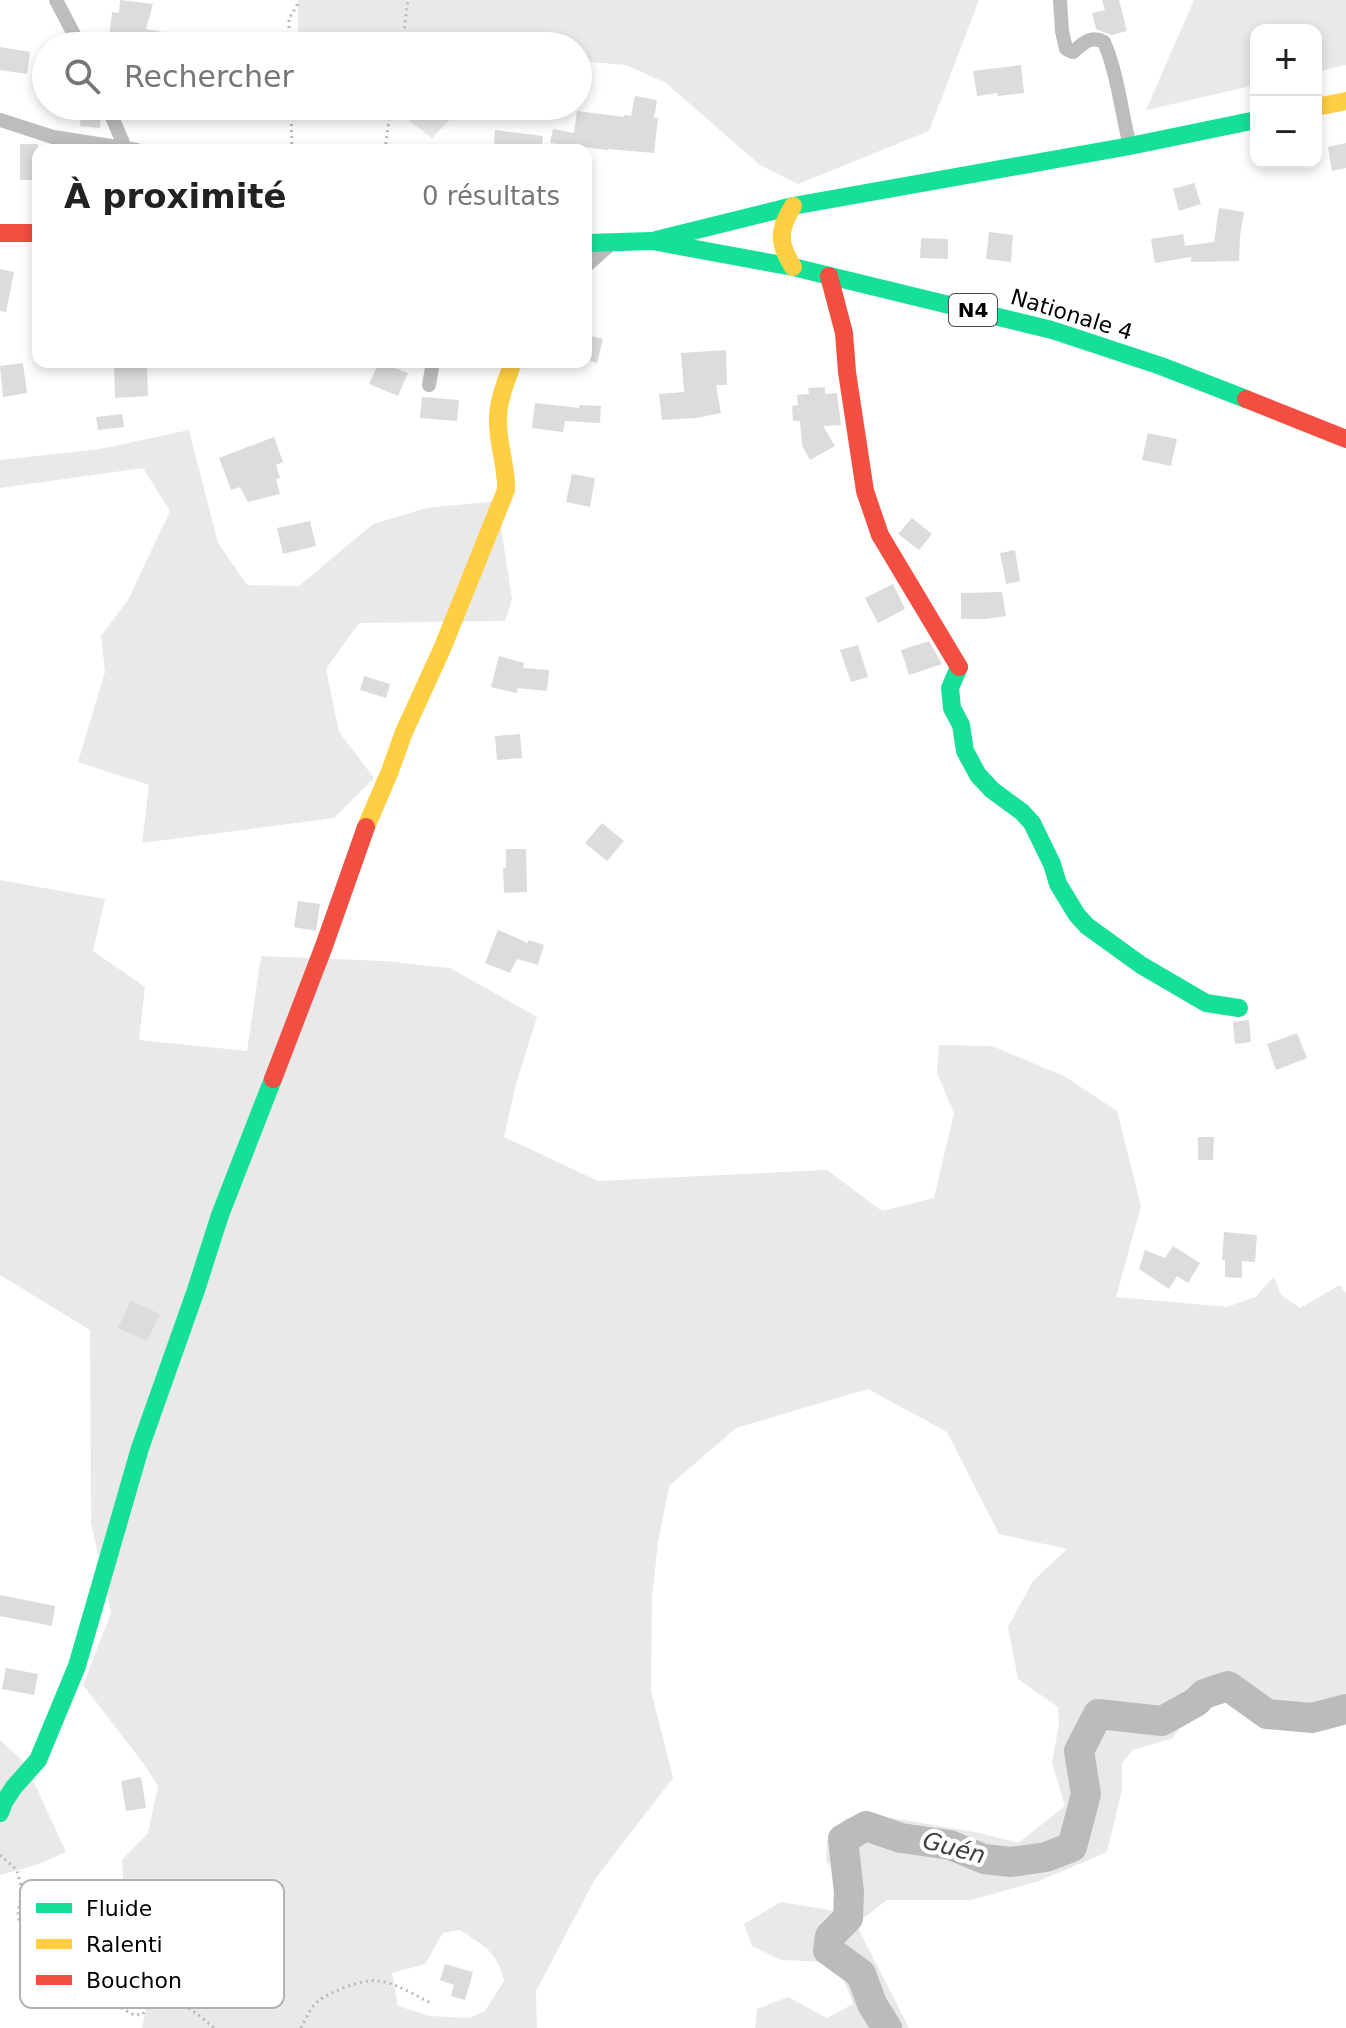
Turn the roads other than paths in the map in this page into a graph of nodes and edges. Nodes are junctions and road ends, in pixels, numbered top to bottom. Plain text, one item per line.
1 (56, 0) edge
2 (1060, 0) edge
3 (73, 32) edge
4 (1346, 101) edge
5 (1322, 106) edge
6 (0, 120) edge
7 (115, 120) edge
8 (1250, 121) edge
9 (98, 144) edge
10 (128, 144) edge
11 (1130, 146) junction
12 (793, 206) junction
13 (0, 233) edge
14 (32, 233) edge
15 (652, 241) junction
16 (592, 243) edge
17 (613, 243) junction
18 (592, 261) edge
19 (793, 267) junction
20 (829, 276) junction
21 (432, 368) edge
22 (511, 368) edge
23 (429, 385) dead end
24 (1346, 439) edge
25 (1239, 1008) dead end
26 (0, 1813) edge

1 - 3 street
2 - 11 street
4 - 5 main road
6 - 9 street
7 - 10 street
8 - 11 main road
11 - 12 main road
12 - 15 main road
12 - 19 main road
13 - 14 main road
15 - 17 main road, Nationale 4 / N4
15 - 19 main road, Nationale 4 / N4
16 - 17 main road, Nationale 4 / N4
17 - 18 street
19 - 20 main road, Nationale 4 / N4
20 - 24 main road, Nationale 4 / N4
20 - 25 main road
21 - 23 street
22 - 26 main road

